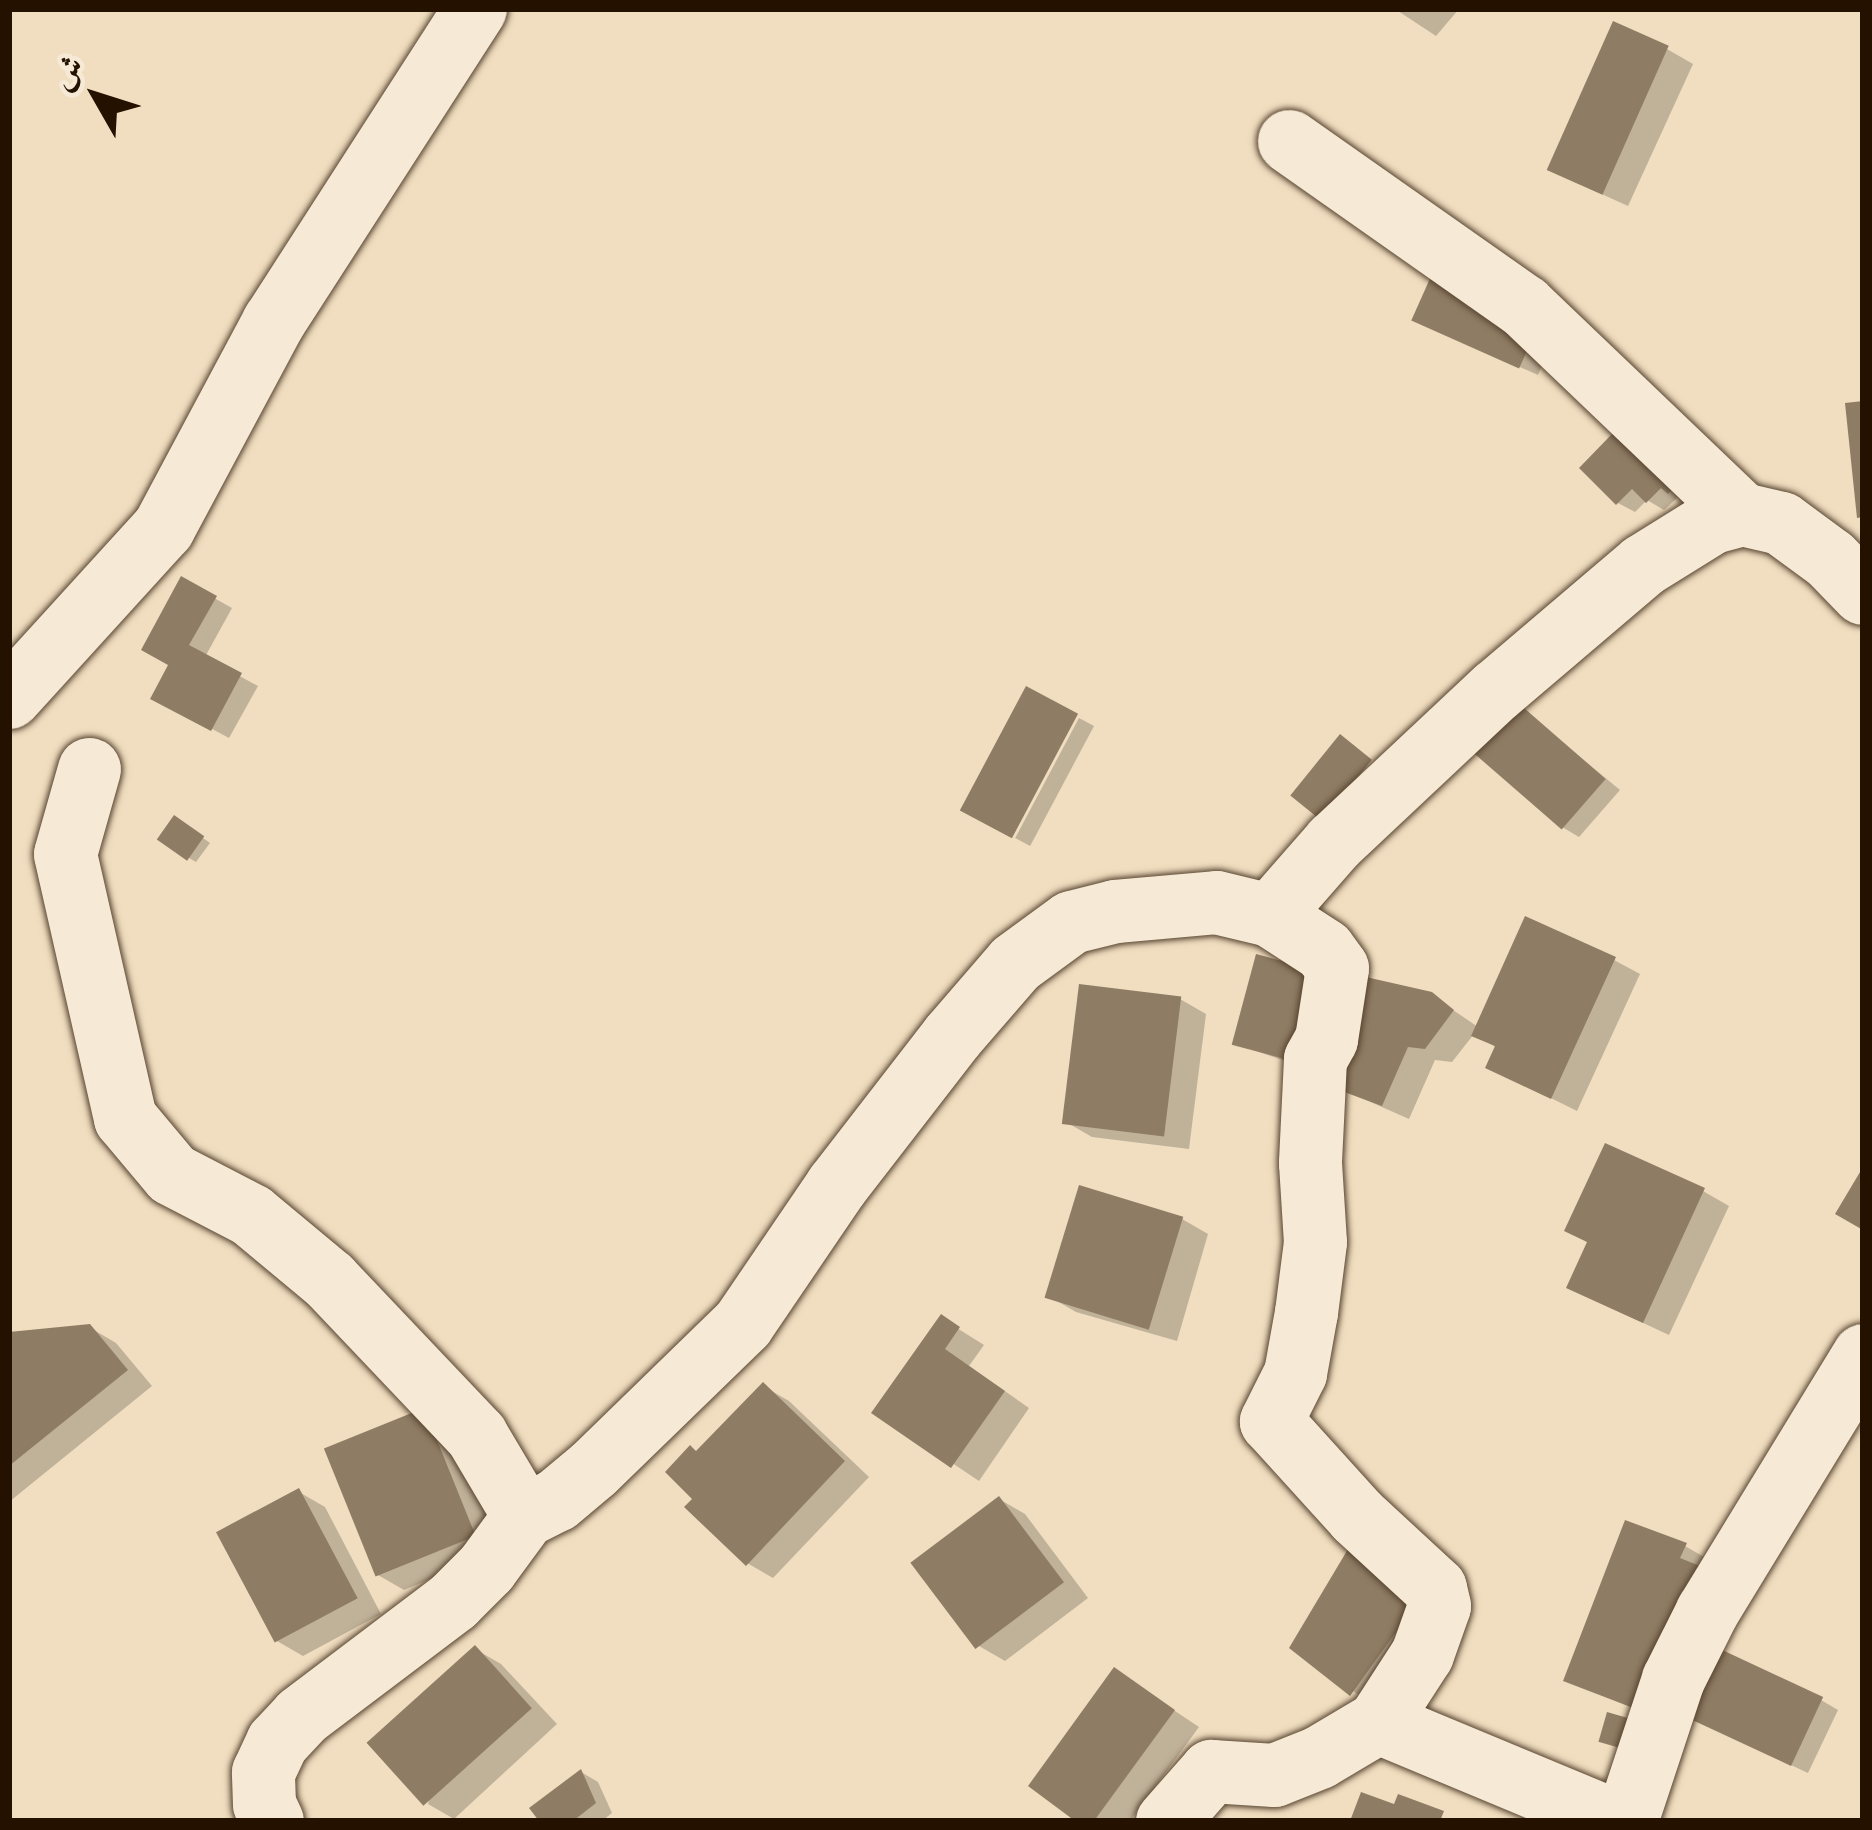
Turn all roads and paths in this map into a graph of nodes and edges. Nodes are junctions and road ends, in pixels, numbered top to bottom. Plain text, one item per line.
1 (475, 9) edge
2 (1288, 141) dead end
3 (1742, 514) junction
4 (1863, 593) edge
5 (9, 697) edge
6 (89, 769) dead end
7 (1270, 916) junction
8 (1863, 1355) edge
9 (524, 1516) junction
10 (1378, 1721) junction
11 (272, 1821) edge
12 (1167, 1821) edge
13 (1616, 1821) edge
14 (1626, 1821) edge

1 - 5 street
2 - 3 street
3 - 4 street
3 - 7 street
6 - 9 street
7 - 9 street
7 - 10 street
8 - 14 street
9 - 11 street
10 - 12 street
10 - 13 street

